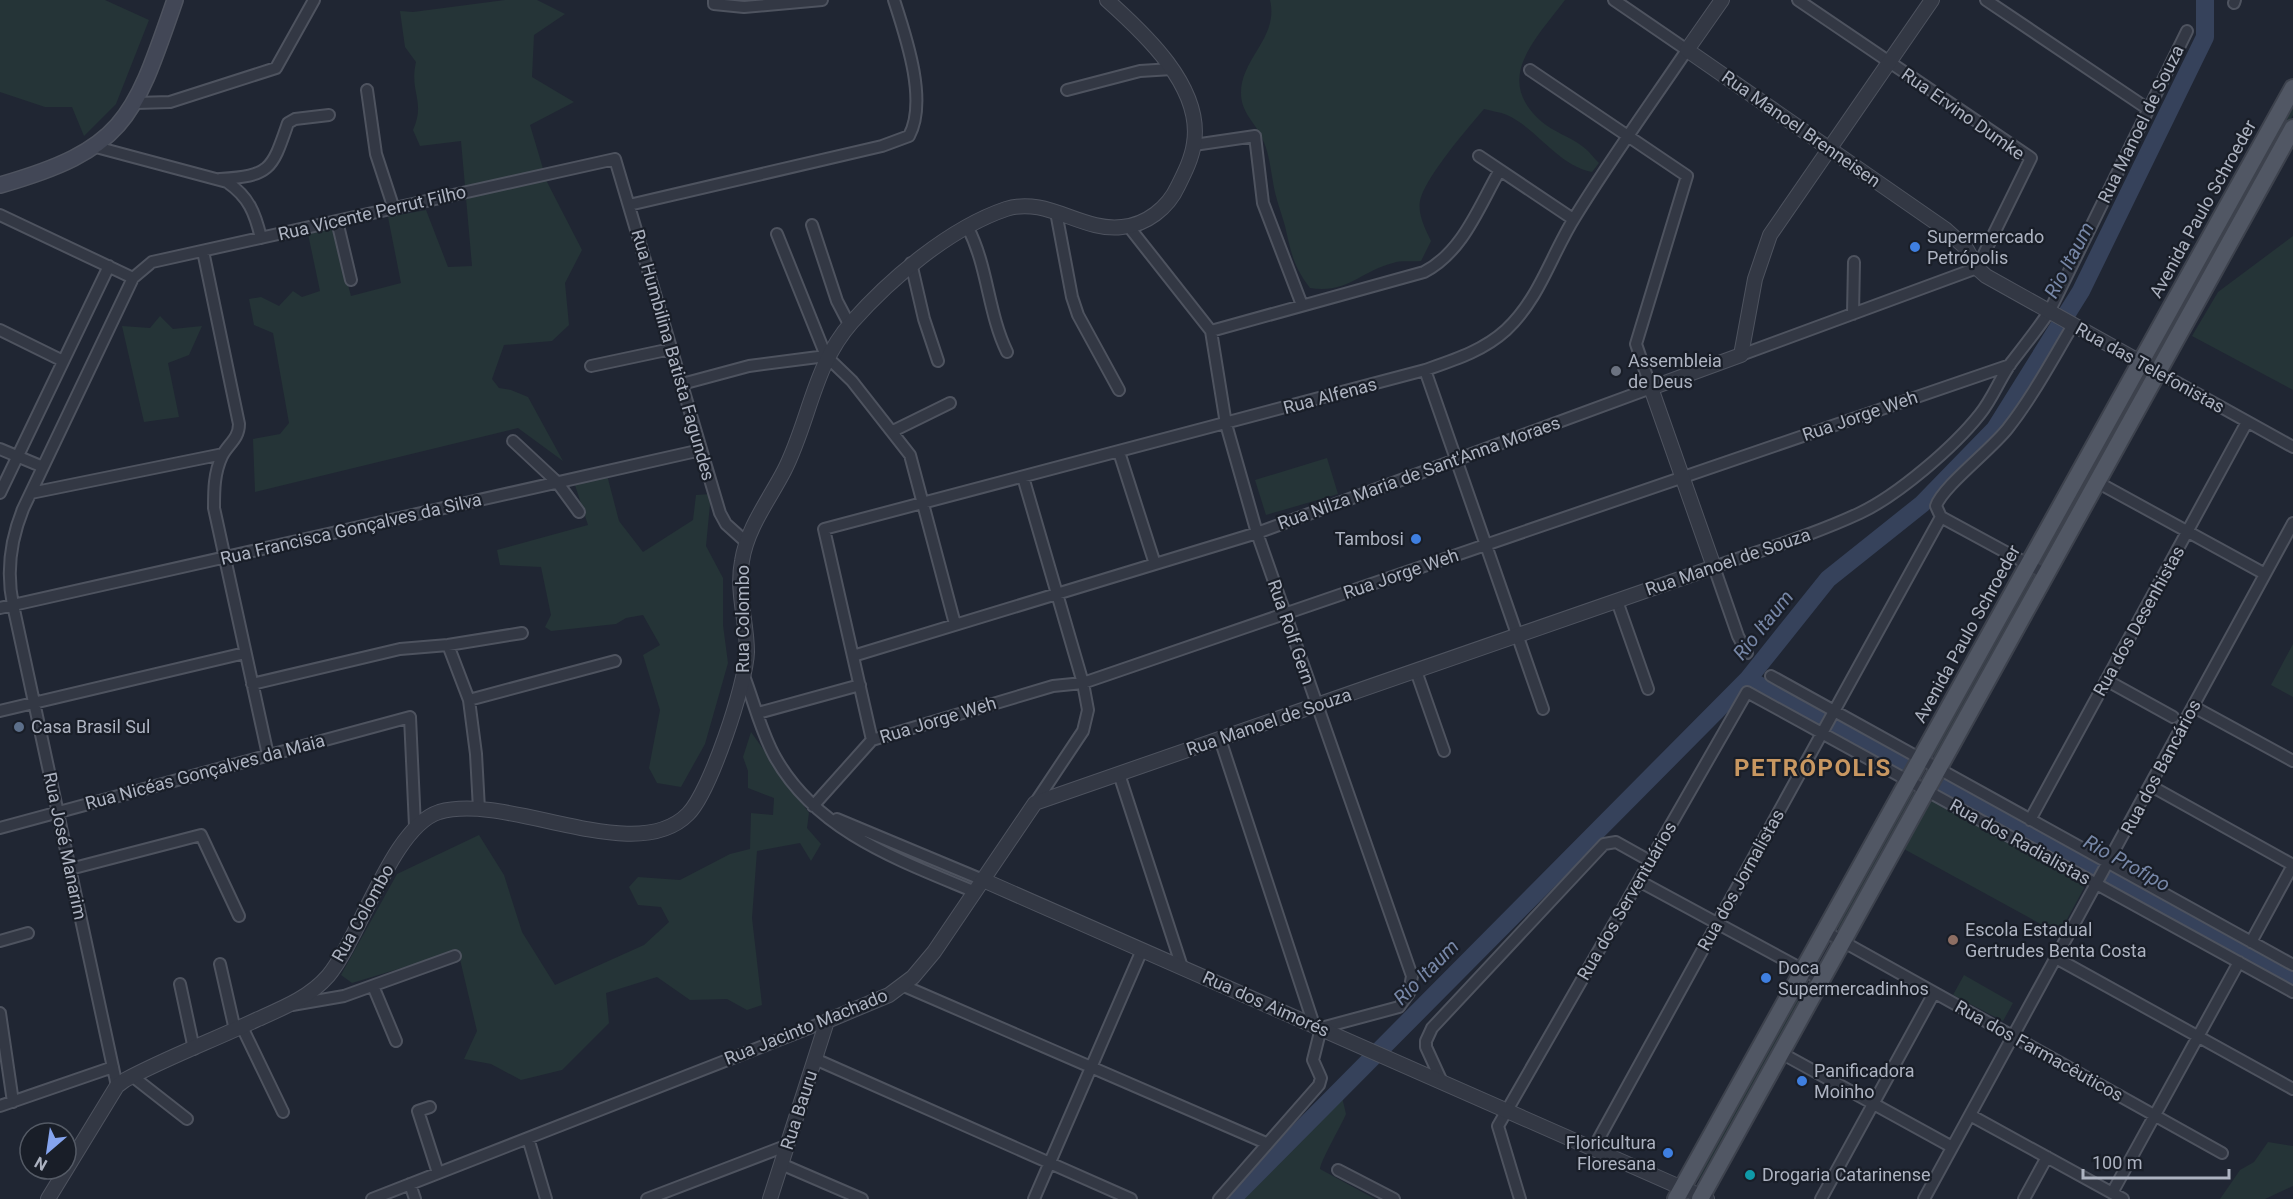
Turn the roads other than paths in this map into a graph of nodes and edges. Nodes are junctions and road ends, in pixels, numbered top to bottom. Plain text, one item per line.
1 (176, 0) edge
2 (314, 0) edge
3 (822, 0) edge
4 (894, 0) edge
5 (1107, 0) edge
6 (1614, 0) edge
7 (1722, 0) edge
8 (1798, 0) edge
9 (1932, 0) edge
10 (1986, 0) edge
11 (714, 2) edge
12 (2187, 31) dead end
13 (1687, 51) junction
14 (1889, 62) junction
15 (1172, 69) junction
16 (1530, 70) dead end
17 (2293, 88) edge
18 (367, 90) dead end
19 (1067, 90) dead end
20 (136, 103) junction
21 (2148, 109) junction
22 (328, 115) dead end
23 (2293, 128) edge
24 (1629, 136) junction
25 (1194, 145) junction
26 (96, 147) junction
27 (1829, 148) junction
28 (1479, 156) dead end
29 (615, 159) joint
30 (1500, 170) junction
31 (220, 179) junction
32 (0, 185) edge
33 (629, 205) junction
34 (394, 208) junction
35 (1056, 212) junction
36 (0, 215) edge
37 (1574, 219) junction
38 (337, 221) junction
39 (812, 225) dead end
40 (1129, 227) junction
41 (968, 228) junction
42 (777, 234) dead end
43 (261, 238) junction
44 (202, 251) junction
45 (1854, 262) dead end
46 (911, 263) junction
47 (109, 266) junction
48 (1977, 268) junction
49 (133, 278) junction
50 (351, 280) dead end
51 (1302, 306) junction
52 (1853, 314) junction
53 (2062, 319) junction
54 (849, 324) junction
55 (0, 330) edge
56 (1211, 331) junction
57 (671, 349) junction
58 (1007, 352) dead end
59 (1741, 355) junction
60 (826, 356) junction
61 (63, 361) junction
62 (938, 361) dead end
63 (2140, 362) junction
64 (2010, 365) junction
65 (591, 366) dead end
66 (1425, 370) junction
67 (2158, 372) junction
68 (682, 384) junction
69 (1651, 388) junction
70 (1119, 390) dead end
71 (950, 403) dead end
72 (2247, 422) junction
73 (1226, 424) junction
74 (893, 431) junction
75 (513, 441) dead end
76 (2293, 447) edge
77 (0, 449) edge
78 (701, 450) junction
79 (1119, 452) junction
80 (223, 454) junction
81 (16, 456) junction
82 (1456, 459) junction
83 (43, 467) junction
84 (1023, 477) junction
85 (1682, 477) junction
86 (557, 482) junction
87 (2097, 482) junction
88 (0, 493) edge
89 (31, 493) junction
90 (923, 503) junction
91 (579, 512) dead end
92 (1941, 517) junction
93 (2293, 523) edge
94 (2187, 531) junction
95 (1257, 533) junction
96 (746, 542) junction
97 (1486, 545) junction
98 (224, 558) junction
99 (1155, 564) junction
100 (2028, 564) junction
101 (1714, 567) junction
102 (2046, 574) junction
103 (2265, 574) junction
104 (1056, 594) junction
105 (1617, 601) junction
106 (13, 606) junction
107 (0, 608) edge
108 (1284, 614) junction
109 (955, 624) junction
110 (522, 633) dead end
111 (1517, 635) junction
112 (448, 645) junction
113 (1747, 652) dead end
114 (245, 653) junction
115 (853, 656) junction
116 (615, 661) dead end
117 (1416, 671) junction
118 (744, 676) junction
119 (1771, 676) dead end
120 (2106, 680) junction
121 (1083, 683) junction
122 (252, 684) junction
123 (860, 685) junction
124 (1648, 689) dead end
125 (1747, 692) joint
126 (469, 700) junction
127 (34, 703) junction
128 (1316, 706) junction
129 (2194, 707) junction
130 (1543, 710) dead end
131 (0, 711) edge
132 (1834, 711) junction
133 (758, 713) junction
134 (2173, 717) dead end
135 (1822, 733) junction
136 (1220, 739) junction
137 (872, 740) junction
138 (1444, 751) dead end
139 (268, 755) junction
140 (1920, 759) junction
141 (2293, 761) edge
142 (1938, 769) junction
143 (1119, 774) junction
144 (1908, 780) junction
145 (2151, 786) junction
146 (1926, 790) junction
147 (1035, 803) junction
148 (813, 806) junction
149 (479, 809) junction
150 (58, 812) junction
151 (824, 814) junction
152 (2030, 820) junction
153 (415, 826) junction
154 (0, 828) edge
155 (1650, 861) junction
156 (2109, 864) junction
157 (2293, 865) edge
158 (70, 869) junction
159 (983, 880) junction
160 (1639, 881) junction
161 (2098, 885) junction
162 (975, 892) junction
163 (239, 916) dead end
164 (1717, 924) junction
165 (1824, 932) junction
166 (28, 933) dead end
167 (0, 941) edge
168 (1843, 942) junction
169 (2250, 942) junction
170 (1142, 950) junction
171 (455, 956) dead end
172 (2056, 958) junction
173 (2239, 962) junction
174 (220, 964) dead end
175 (2293, 965) edge
176 (1182, 967) junction
177 (1803, 970) junction
178 (1822, 980) junction
179 (180, 984) dead end
180 (373, 986) junction
181 (904, 986) junction
182 (2293, 992) edge
183 (1934, 993) junction
184 (286, 1006) junction
185 (0, 1013) edge
186 (827, 1021) junction
187 (1317, 1027) junction
188 (238, 1028) junction
189 (2198, 1036) junction
190 (2013, 1037) junction
191 (396, 1041) dead end
192 (194, 1048) junction
193 (1781, 1053) junction
194 (815, 1059) junction
195 (1091, 1067) junction
196 (113, 1068) junction
197 (132, 1076) junction
198 (1442, 1082) junction
199 (117, 1086) junction
200 (2293, 1089) edge
201 (13, 1102) junction
202 (1874, 1103) junction
203 (0, 1106) edge
204 (430, 1107) dead end
205 (1507, 1111) junction
206 (282, 1112) dead end
207 (1970, 1115) junction
208 (2155, 1116) junction
209 (187, 1119) dead end
210 (528, 1138) junction
211 (1266, 1143) junction
212 (788, 1144) junction
213 (1953, 1147) junction
214 (1593, 1149) junction
215 (2222, 1153) dead end
216 (2047, 1157) junction
217 (1050, 1163) junction
218 (782, 1164) junction
219 (1338, 1170) dead end
220 (438, 1173) junction
221 (410, 1184) junction
222 (1679, 1193) edge
223 (2112, 1193) junction
224 (1703, 1198) edge
225 (48, 1199) edge
226 (372, 1199) edge
227 (415, 1199) edge
228 (546, 1199) edge
229 (647, 1199) edge
230 (770, 1199) edge
231 (862, 1199) edge
232 (1034, 1199) edge
233 (1131, 1199) edge
234 (1219, 1199) edge
235 (1394, 1199) edge
236 (1520, 1199) edge
237 (1821, 1199) edge
238 (1924, 1199) edge
239 (2024, 1199) edge
240 (2123, 1199) edge

1 - 20 main road
2 - 20 street
3 - 11 street
4 - 33 street
5 - 15 street, Rua Colombo
6 - 13 street, Rua Manoel Brenneisen
7 - 13 street
8 - 14 street, Rua Ervino Dumke
9 - 14 street
10 - 21 street
12 - 21 street, Rua Manoel de Souza
13 - 24 street, Rua Alfenas
13 - 27 street, Rua Manoel Brenneisen
14 - 27 street
14 - 48 street, Rua Ervino Dumke
15 - 19 street
15 - 25 street, Rua Colombo
16 - 24 street
17 - 63 main road, Avenida Paulo Schroeder
18 - 34 street
20 - 26 main road
21 - 53 street, Rua Manoel de Souza
22 - 31 street
23 - 67 main road
24 - 37 street, Rua Alfenas
24 - 69 street
25 - 40 street, Rua Colombo
25 - 51 street
26 - 31 street
26 - 32 main road
27 - 48 street, Rua Manoel Brenneisen
27 - 59 street
28 - 30 street
29 - 33 street, Rua Humbilina Batista Fagundes
29 - 34 street, Rua Vicente Perrut Filho
30 - 37 street
30 - 51 street
31 - 43 street
33 - 57 street, Rua Humbilina Batista Fagundes
34 - 38 street, Rua Vicente Perrut Filho
35 - 40 street, Rua Colombo
35 - 41 street, Rua Colombo
35 - 70 street
36 - 47 street
37 - 66 street, Rua Alfenas
38 - 43 street, Rua Vicente Perrut Filho
38 - 50 street
39 - 54 street
40 - 56 street, Rua Rolf Gern
41 - 46 street, Rua Colombo
41 - 58 street
42 - 60 street
43 - 44 street, Rua Vicente Perrut Filho
44 - 49 street, Rua Vicente Perrut Filho
44 - 80 street
45 - 52 street
46 - 54 street, Rua Colombo
46 - 62 street
47 - 49 street
47 - 61 street
48 - 52 street, Rua Nilza Maria de Sant'Anna Moraes
48 - 53 street, Rua das Telefonistas
49 - 83 street, Rua José Manarim
51 - 56 street
52 - 59 street, Rua Nilza Maria de Sant'Anna Moraes
53 - 63 street, Rua das Telefonistas
53 - 64 street, Rua Manoel de Souza
53 - 92 street, Rua dos Jornalistas
54 - 60 street, Rua Colombo
55 - 61 street
56 - 73 street, Rua Rolf Gern
57 - 65 street
57 - 68 street, Rua Humbilina Batista Fagundes
59 - 69 street, Rua Nilza Maria de Sant'Anna Moraes
60 - 68 street
60 - 74 street
60 - 96 street, Rua Colombo
61 - 81 street
63 - 67 street, Rua das Telefonistas
63 - 100 main road, Avenida Paulo Schroeder
64 - 85 street, Rua Jorge Weh
64 - 101 street, Rua Manoel de Souza
66 - 73 street, Rua Alfenas
66 - 82 street
67 - 72 street, Rua das Telefonistas
67 - 87 main road
68 - 78 street, Rua Humbilina Batista Fagundes
69 - 82 street, Rua Nilza Maria de Sant'Anna Moraes
69 - 85 street
71 - 74 street
72 - 76 street, Rua das Telefonistas
72 - 94 street, Rua dos Desenhistas
73 - 79 street, Rua Alfenas
73 - 95 street, Rua Rolf Gern
74 - 90 street
75 - 86 street
77 - 81 street
78 - 86 street, Rua Francisca Gonçalves da Silva
78 - 96 street, Rua Humbilina Batista Fagundes
79 - 84 street, Rua Alfenas
79 - 99 street
80 - 89 street
80 - 98 street
81 - 83 street
81 - 88 street
82 - 95 street, Rua Nilza Maria de Sant'Anna Moraes
82 - 97 street
83 - 89 street, Rua José Manarim
84 - 90 street, Rua Alfenas
84 - 104 street, Rua Jacinto Machado
85 - 97 street, Rua Jorge Weh
85 - 101 street
86 - 91 street
86 - 98 street, Rua Francisca Gonçalves da Silva
87 - 94 street
87 - 102 main road
89 - 106 street, Rua José Manarim
90 - 109 street
90 - 115 street, Rua Alfenas
92 - 100 street
92 - 132 street, Rua dos Jornalistas
93 - 103 street, Rua dos Bancários
94 - 103 street
94 - 120 street, Rua dos Desenhistas
95 - 99 street, Rua Nilza Maria de Sant'Anna Moraes
95 - 108 street, Rua Rolf Gern
96 - 118 street, Rua Colombo
97 - 108 street, Rua Jorge Weh
97 - 111 street
98 - 106 street, Rua Francisca Gonçalves da Silva
98 - 114 street
99 - 104 street, Rua Nilza Maria de Sant'Anna Moraes
100 - 102 street
100 - 140 main road, Avenida Paulo Schroeder
101 - 105 street, Rua Manoel de Souza
101 - 113 street
102 - 142 main road
103 - 129 street, Rua dos Bancários
104 - 109 street, Rua Nilza Maria de Sant'Anna Moraes
104 - 121 street, Rua Jacinto Machado
105 - 111 street, Rua Manoel de Souza
105 - 124 street
106 - 107 street, Rua Francisca Gonçalves da Silva
106 - 127 street, Rua José Manarim
108 - 121 street, Rua Jorge Weh
108 - 128 street, Rua Rolf Gern
109 - 115 street, Rua Nilza Maria de Sant'Anna Moraes
110 - 112 street
111 - 117 street, Rua Manoel de Souza
111 - 130 street
112 - 122 street
112 - 126 street
114 - 122 street
114 - 127 street
115 - 123 street
116 - 126 street
117 - 128 street, Rua Manoel de Souza
117 - 138 street
118 - 133 street, Rua dos Aimorés
118 - 149 street, Rua Colombo
119 - 132 street, Rua dos Radialistas
120 - 134 street
120 - 152 street, Rua dos Desenhistas
121 - 137 street, Rua Jorge Weh
121 - 147 street, Rua Jacinto Machado
122 - 139 street
123 - 133 street
123 - 137 street
125 - 135 street, Rua dos Radialistas
125 - 155 street, Rua dos Serventuários
126 - 149 street
127 - 131 street
127 - 150 street, Rua José Manarim
128 - 136 street, Rua Manoel de Souza
128 - 187 street, Rua Rolf Gern
129 - 141 street
129 - 145 street, Rua dos Bancários
132 - 135 street, Rua dos Jornalistas
132 - 140 street, Rua dos Radialistas
133 - 148 street, Rua dos Aimorés
135 - 144 street, Rua dos Radialistas
135 - 164 street, Rua dos Jornalistas
136 - 143 street, Rua Manoel de Souza
136 - 187 street
137 - 148 street, Rua Jorge Weh
139 - 150 street, Rua Nicéas Gonçalves da Maia
139 - 153 street, Rua Nicéas Gonçalves da Maia
140 - 142 street, Rua dos Radialistas
140 - 144 main road, Avenida Paulo Schroeder
142 - 146 main road
142 - 152 street, Rua dos Radialistas
143 - 147 street, Rua Manoel de Souza
143 - 176 street
144 - 146 street, Rua dos Radialistas
144 - 165 main road, Avenida Paulo Schroeder
145 - 156 street, Rua dos Bancários
145 - 157 street
146 - 161 street, Rua dos Radialistas
146 - 168 main road
147 - 159 street, Rua Jacinto Machado
148 - 151 street, Rua dos Aimorés
149 - 153 street, Rua Colombo
150 - 154 street, Rua Nicéas Gonçalves da Maia
150 - 158 street, Rua José Manarim
151 - 159 street, Rua dos Aimorés
151 - 162 street, Rua dos Aimorés
152 - 156 street, Rua dos Radialistas
153 - 184 street, Rua Colombo
155 - 160 street, Rua dos Serventuários
155 - 198 street
156 - 161 street, Rua dos Bancários
156 - 169 street, Rua dos Radialistas
157 - 169 street
158 - 163 street
158 - 196 street, Rua José Manarim
159 - 162 street, Rua Jacinto Machado
159 - 170 street, Rua dos Aimorés
160 - 164 street
160 - 205 street, Rua dos Serventuários
161 - 172 street, Rua dos Bancários
161 - 173 street, Rua dos Radialistas
162 - 181 street, Rua Jacinto Machado
164 - 177 street
164 - 214 street, Rua dos Jornalistas
165 - 168 street, Rua dos Farmacêuticos
165 - 177 main road, Avenida Paulo Schroeder
166 - 167 street
168 - 178 main road
168 - 183 street, Rua dos Farmacêuticos
169 - 175 street, Rua dos Radialistas
170 - 176 street, Rua dos Aimorés
170 - 195 street
171 - 180 street
172 - 189 street
172 - 190 street, Rua dos Bancários
173 - 182 street, Rua dos Radialistas
173 - 189 street
174 - 188 street
176 - 187 street, Rua dos Aimorés
177 - 178 street
177 - 222 main road, Avenida Paulo Schroeder
178 - 193 main road
179 - 192 street
180 - 184 street
180 - 191 street
181 - 186 street, Rua Jacinto Machado
181 - 195 street
183 - 190 street, Rua dos Farmacêuticos
183 - 202 street
184 - 188 street, Rua Colombo
185 - 201 street
186 - 194 street, Rua Bauru
186 - 210 street, Rua Jacinto Machado
187 - 198 street, Rua dos Aimorés
187 - 211 street
188 - 192 street, Rua Colombo
188 - 206 street
189 - 200 street
189 - 208 street
190 - 207 street, Rua dos Bancários
190 - 208 street, Rua dos Farmacêuticos
192 - 197 street, Rua Colombo
193 - 202 street
193 - 224 main road
194 - 212 street, Rua Bauru
194 - 217 street
195 - 211 street
195 - 217 street
196 - 199 street, Rua José Manarim
196 - 201 street
197 - 199 street, Rua Colombo
197 - 209 street
198 - 205 street, Rua dos Aimorés
199 - 225 street, Rua Colombo
201 - 203 street
202 - 213 street
202 - 237 street
204 - 220 street
205 - 214 street, Rua dos Aimorés
205 - 236 street, Rua dos Serventuários
207 - 213 street, Rua dos Bancários
207 - 216 street
208 - 215 street, Rua dos Farmacêuticos
208 - 223 street
210 - 220 street, Rua Jacinto Machado
210 - 228 street
211 - 234 street
212 - 218 street, Rua Bauru
212 - 229 street
213 - 238 street, Rua dos Bancários
214 - 222 street, Rua dos Aimorés
216 - 223 street
216 - 239 street
217 - 232 street
217 - 233 street
218 - 230 street, Rua Bauru
218 - 231 street
219 - 235 street
220 - 221 street, Rua Jacinto Machado
221 - 226 street, Rua Jacinto Machado
221 - 227 street
222 - 224 street, Rua dos Aimorés
223 - 240 street

